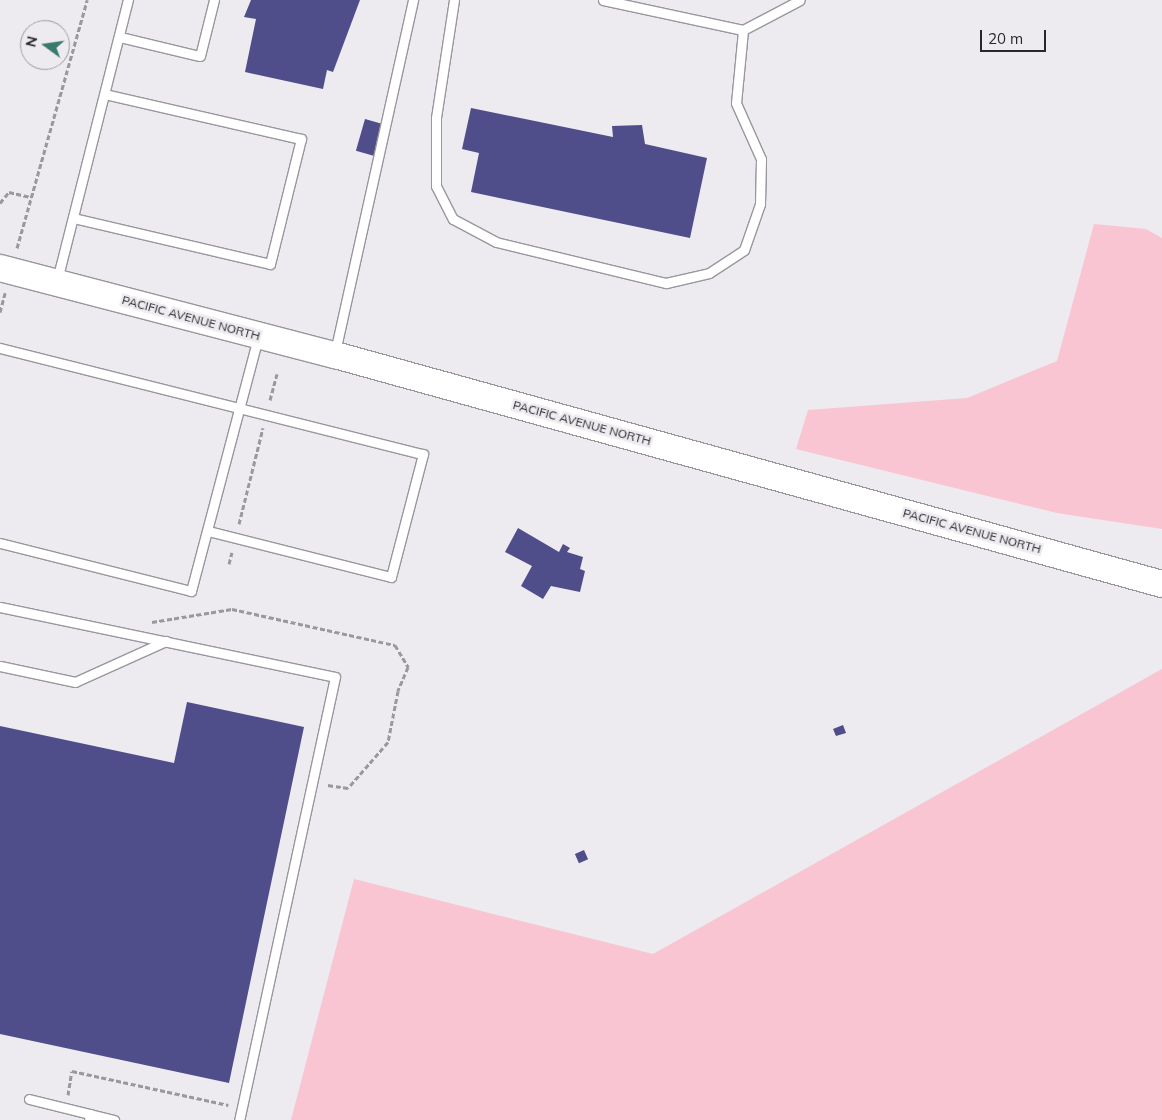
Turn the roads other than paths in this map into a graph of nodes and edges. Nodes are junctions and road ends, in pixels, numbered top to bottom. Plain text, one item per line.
1 (128, 0) edge
2 (214, 0) edge
3 (413, 0) edge
4 (454, 0) edge
5 (604, 0) edge
6 (800, 0) edge
7 (743, 30) junction
8 (120, 37) junction
9 (105, 94) junction
10 (73, 218) junction
11 (5, 269) edge
12 (56, 283) junction
13 (259, 336) junction
14 (0, 348) edge
15 (334, 355) junction
16 (240, 408) junction
17 (208, 531) junction
18 (0, 543) edge
19 (1162, 584) edge
20 (0, 607) edge
21 (167, 641) junction
22 (0, 666) edge
23 (29, 1099) dead end
24 (89, 1117) edge
25 (114, 1120) edge
26 (239, 1120) edge

1 - 8 lane
2 - 8 lane
3 - 15 lane
4 - 7 lane
5 - 7 lane
6 - 7 lane
8 - 9 lane
9 - 10 lane
9 - 10 lane
10 - 12 lane
11 - 12 street, PACIFIC AVENUE NORTH
12 - 13 street, PACIFIC AVENUE NORTH
13 - 15 street, PACIFIC AVENUE NORTH
13 - 16 lane
14 - 16 lane
15 - 19 street, PACIFIC AVENUE NORTH
16 - 17 lane
16 - 17 lane
17 - 18 lane
20 - 21 lane
21 - 22 lane
21 - 26 lane
23 - 24 lane
24 - 25 lane

